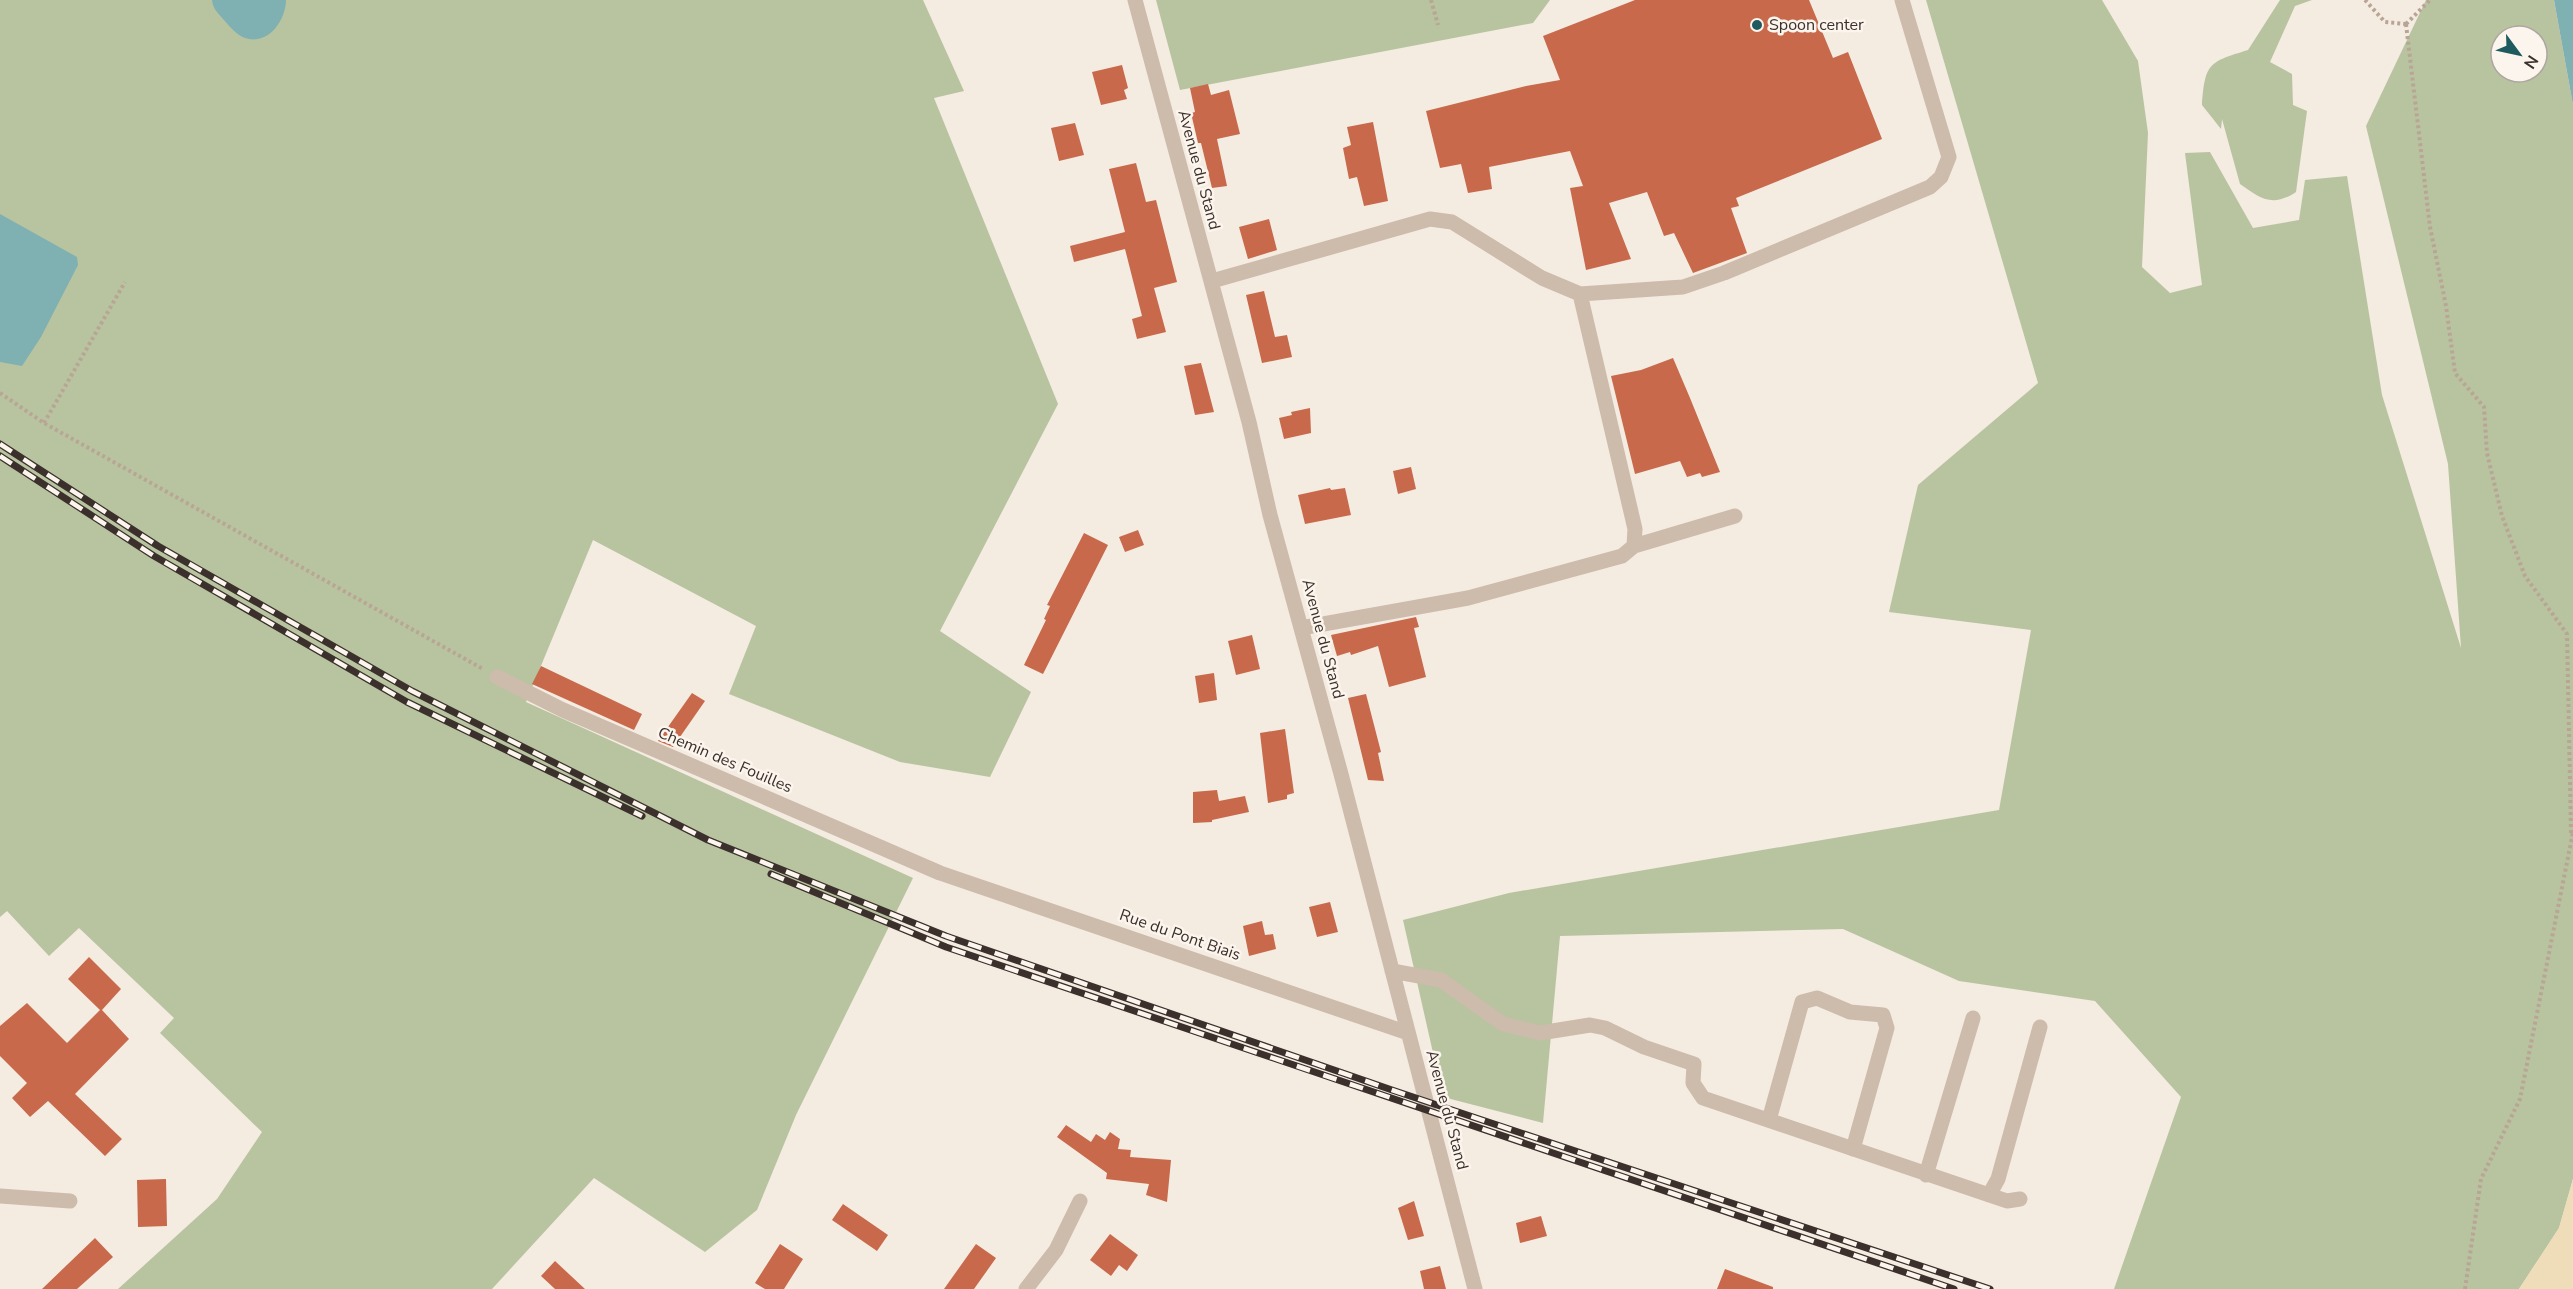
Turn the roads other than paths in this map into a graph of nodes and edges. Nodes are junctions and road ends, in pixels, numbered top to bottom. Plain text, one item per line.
1 (1135, 0) edge
2 (1902, 0) edge
3 (1212, 281) junction
4 (1580, 294) junction
5 (1735, 516) dead end
6 (1634, 546) junction
7 (1301, 628) junction
8 (497, 677) road end
9 (940, 873) joint
10 (1392, 971) junction
11 (1974, 1018) dead end
12 (2040, 1028) dead end
13 (1408, 1033) junction
14 (1769, 1120) junction
15 (1854, 1149) junction
16 (1926, 1175) junction
17 (1989, 1195) junction
18 (0, 1196) edge
19 (2020, 1199) dead end
20 (1080, 1201) dead end
21 (70, 1202) dead end
22 (1026, 1289) edge
23 (1475, 1289) edge

1 - 3 street, Avenue du Stand
2 - 4 street
3 - 4 street
3 - 7 street, Avenue du Stand
4 - 6 street
5 - 6 street
6 - 7 street
7 - 10 street, Avenue du Stand
8 - 9 street, Chemin des Fouilles
9 - 13 street, Rue du Pont Biais
10 - 13 street, Avenue du Stand
10 - 14 street
11 - 16 street
12 - 17 street
13 - 23 street, Avenue du Stand
14 - 15 street
14 - 15 street
15 - 16 street
16 - 17 street
17 - 19 street
18 - 21 street
20 - 22 street

